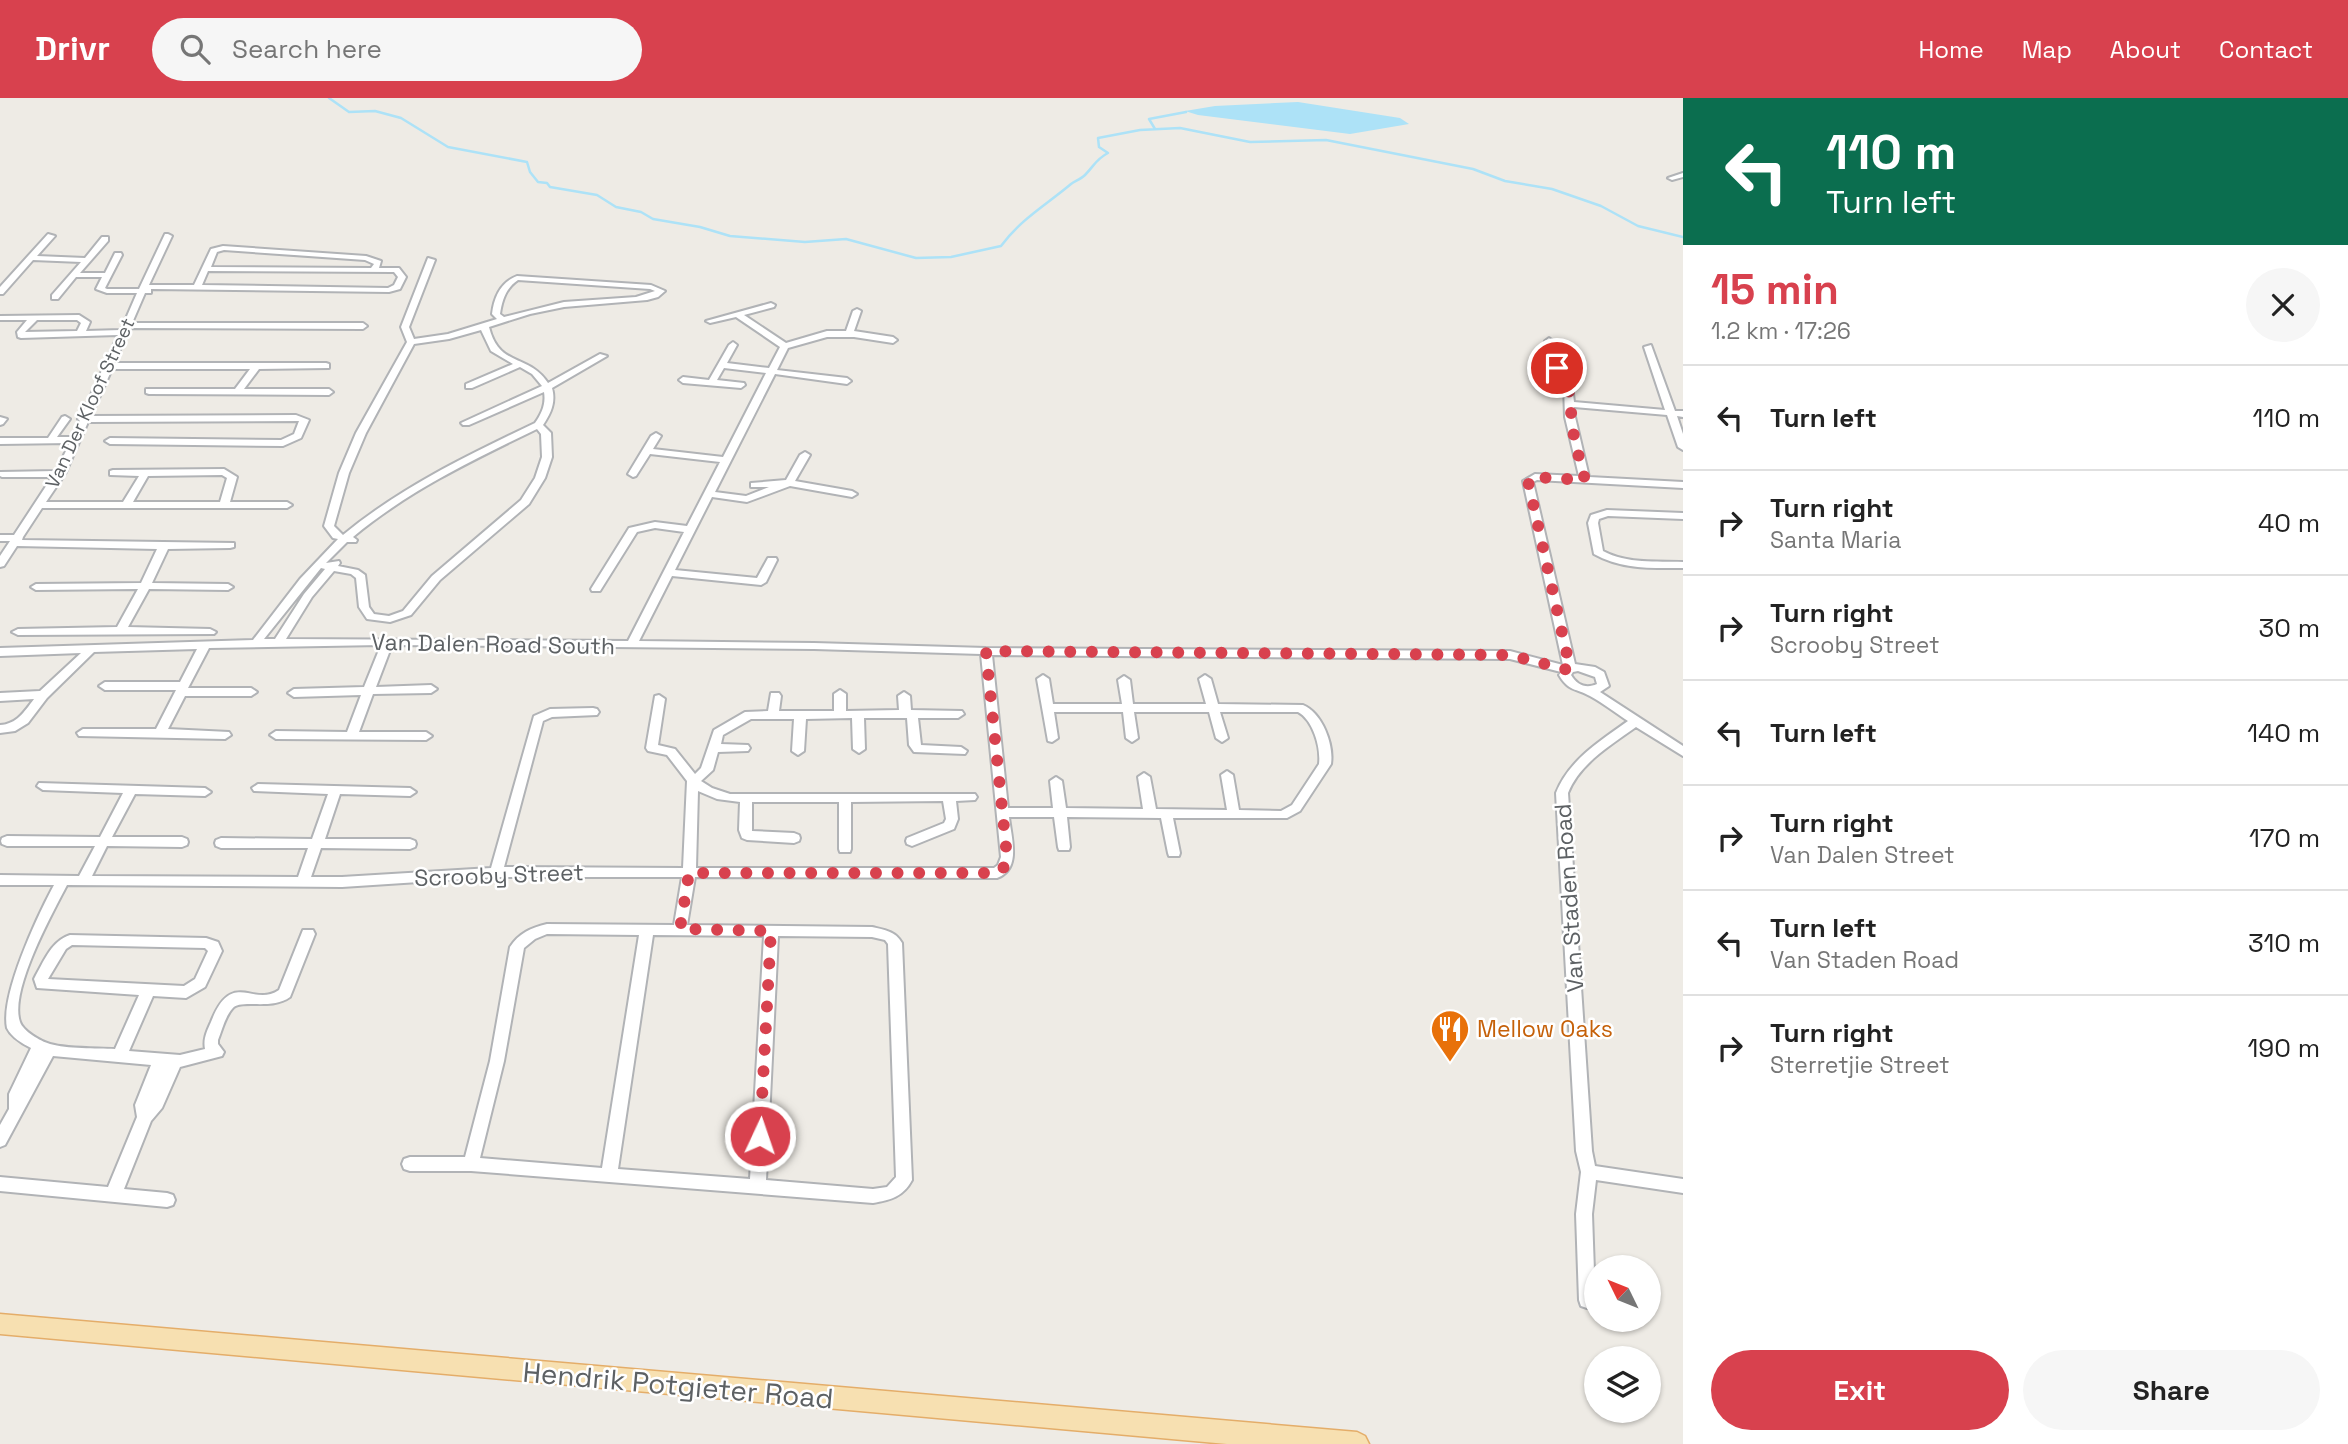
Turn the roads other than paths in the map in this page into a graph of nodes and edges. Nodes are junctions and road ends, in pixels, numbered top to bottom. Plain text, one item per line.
1 (1683, 175) edge
2 (1672, 178) dead end
3 (51, 236) dead end
4 (168, 236) dead end
5 (105, 239) dead end
6 (118, 255) dead end
7 (31, 258) junction
8 (87, 260) junction
9 (431, 260) dead end
10 (205, 269) junction
11 (374, 270) junction
12 (74, 275) junction
13 (108, 275) junction
14 (143, 289) junction
15 (193, 289) junction
16 (0, 292) edge
17 (55, 297) dead end
18 (771, 305) dead end
19 (857, 311) dead end
20 (737, 314) junction
21 (0, 318) edge
22 (33, 318) junction
23 (502, 320) junction
24 (710, 321) dead end
25 (363, 326) dead end
26 (485, 327) junction
27 (126, 329) junction
28 (80, 334) junction
29 (849, 334) junction
30 (893, 340) dead end
31 (1549, 341) dead end
32 (411, 342) junction
33 (733, 345) dead end
34 (785, 346) junction
35 (1648, 347) dead end
36 (603, 356) dead end
37 (520, 364) junction
38 (721, 365) junction
39 (109, 366) junction
40 (256, 366) junction
41 (326, 366) dead end
42 (772, 372) junction
43 (683, 380) dead end
44 (847, 380) dead end
45 (712, 382) junction
46 (741, 385) dead end
47 (469, 386) dead end
48 (547, 387) junction
49 (149, 391) dead end
50 (238, 391) junction
51 (329, 391) dead end
52 (1570, 404) junction
53 (1671, 414) junction
54 (1683, 414) edge
55 (164, 418) junction
56 (65, 419) dead end
57 (83, 419) junction
58 (466, 423) dead end
59 (538, 425) junction
60 (656, 436) dead end
61 (75, 440) junction
62 (0, 441) edge
63 (50, 441) junction
64 (110, 441) dead end
65 (148, 441) junction
66 (1683, 447) edge
67 (647, 451) junction
68 (805, 455) dead end
69 (727, 460) junction
70 (3, 472) edge
71 (113, 473) dead end
72 (145, 473) junction
73 (60, 474) junction
74 (633, 474) dead end
75 (1585, 480) junction
76 (789, 483) junction
77 (754, 485) dead end
78 (1683, 485) edge
79 (709, 494) junction
80 (852, 494) dead end
81 (41, 505) junction
82 (126, 505) junction
83 (224, 505) junction
84 (287, 505) dead end
85 (1683, 516) edge
86 (691, 530) junction
87 (0, 538) edge
88 (16, 540) junction
89 (351, 540) junction
90 (230, 545) dead end
91 (164, 546) junction
92 (772, 560) dead end
93 (0, 564) edge
94 (1683, 565) edge
95 (326, 566) junction
96 (669, 573) junction
97 (145, 586) junction
98 (36, 587) dead end
99 (228, 587) dead end
100 (596, 590) dead end
101 (121, 630) junction
102 (18, 632) dead end
103 (210, 632) dead end
104 (1563, 641) junction
105 (388, 642) junction
106 (256, 643) junction
107 (278, 644) junction
108 (631, 645) junction
109 (204, 646) junction
110 (91, 649) junction
111 (986, 651) junction
112 (0, 652) edge
113 (1584, 668) junction
114 (1568, 672) junction
115 (1205, 679) dead end
116 (1043, 680) dead end
117 (1124, 680) dead end
118 (104, 686) dead end
119 (182, 689) junction
120 (430, 689) dead end
121 (1597, 689) junction
122 (369, 691) junction
123 (251, 692) dead end
124 (293, 694) dead end
125 (840, 694) dead end
126 (43, 695) junction
127 (0, 696) edge
128 (775, 696) dead end
129 (904, 696) dead end
130 (659, 699) dead end
131 (1047, 708) junction
132 (1128, 708) junction
133 (1213, 708) junction
134 (593, 712) dead end
135 (909, 714) junction
136 (958, 714) dead end
137 (773, 715) junction
138 (800, 715) junction
139 (839, 715) junction
140 (858, 715) junction
141 (1636, 721) junction
142 (0, 729) edge
143 (83, 733) dead end
144 (160, 733) junction
145 (225, 735) dead end
146 (276, 735) dead end
147 (351, 736) junction
148 (426, 736) dead end
149 (1052, 738) dead end
150 (1132, 738) dead end
151 (1222, 738) dead end
152 (714, 748) junction
153 (744, 748) dead end
154 (859, 749) dead end
155 (798, 751) dead end
156 (961, 751) dead end
157 (1683, 752) edge
158 (1227, 775) dead end
159 (1144, 777) dead end
160 (1056, 781) dead end
161 (692, 782) junction
162 (43, 786) dead end
163 (258, 788) dead end
164 (131, 790) junction
165 (335, 791) junction
166 (205, 792) dead end
167 (410, 792) dead end
168 (845, 797) junction
169 (949, 797) junction
170 (971, 797) dead end
171 (746, 798) junction
172 (1002, 812) junction
173 (1060, 813) junction
174 (1150, 814) junction
175 (1166, 814) junction
176 (1234, 815) junction
177 (794, 838) dead end
178 (7, 841) dead end
179 (103, 841) junction
180 (912, 841) dead end
181 (182, 842) dead end
182 (220, 843) dead end
183 (317, 843) junction
184 (410, 844) dead end
185 (1064, 847) dead end
186 (845, 849) dead end
187 (1174, 852) dead end
188 (496, 872) junction
189 (689, 873) junction
190 (0, 880) edge
191 (63, 880) junction
192 (83, 880) junction
193 (303, 882) junction
194 (647, 929) junction
195 (680, 929) junction
196 (771, 931) junction
197 (308, 934) dead end
198 (148, 991) junction
199 (44, 1048) junction
200 (217, 1052) joint
201 (119, 1056) junction
202 (168, 1060) junction
203 (145, 1117) joint
204 (0, 1139) edge
205 (410, 1164) dead end
206 (471, 1164) junction
207 (1589, 1172) junction
208 (609, 1175) junction
209 (0, 1184) edge
210 (1683, 1186) edge
211 (758, 1187) junction
212 (113, 1195) junction
213 (167, 1200) dead end
214 (1585, 1255) edge
215 (0, 1324) edge
216 (1357, 1444) edge

1 - 2 street
3 - 7 street
4 - 14 street, Van Der Kloof Street
5 - 8 street
6 - 13 street
7 - 8 street
7 - 16 street
8 - 12 street
9 - 32 street
10 - 11 street
10 - 11 street
10 - 15 street
11 - 15 street
12 - 13 street
12 - 17 street
13 - 14 street
14 - 15 street
14 - 27 street, Van Der Kloof Street
18 - 20 street
19 - 29 street
20 - 24 street
20 - 34 street
21 - 22 street
22 - 28 street
22 - 28 street
23 - 23 street
23 - 26 street
25 - 27 street
26 - 32 street
26 - 37 street
27 - 28 street
27 - 39 street, Van Der Kloof Street
29 - 30 street
29 - 34 street
31 - 52 street
32 - 89 street
33 - 38 street
34 - 42 street
35 - 53 street
36 - 48 street
37 - 47 street
37 - 48 street
38 - 42 street
38 - 45 street
39 - 40 street
39 - 57 street, Van Der Kloof Street
40 - 41 street
40 - 50 street
42 - 44 street
42 - 69 street
43 - 45 street
45 - 46 street
48 - 58 street
48 - 59 street
49 - 50 street
50 - 51 street
52 - 53 street
52 - 75 street
53 - 54 street
53 - 66 street
55 - 57 street
55 - 65 street
55 - 65 street
56 - 63 street
57 - 61 street, Van Der Kloof Street
59 - 89 street
59 - 95 street
60 - 67 street
61 - 63 street
61 - 73 street, Van Der Kloof Street
62 - 63 street
64 - 65 street
67 - 69 street
67 - 74 street
68 - 76 street
69 - 79 street
70 - 73 street
71 - 72 street
72 - 82 street
72 - 83 street
73 - 81 street, Van Der Kloof Street
75 - 78 street
75 - 104 street
76 - 77 street
76 - 79 street
76 - 80 street
79 - 86 street
81 - 82 street
81 - 88 street, Van Der Kloof Street
82 - 83 street
83 - 84 street
85 - 94 street
86 - 96 street
86 - 100 street
87 - 88 street
88 - 91 street
88 - 93 street, Van Der Kloof Street
89 - 95 street
90 - 91 street
91 - 97 street
92 - 96 street
95 - 106 street
95 - 107 street
96 - 108 street
97 - 98 street
97 - 99 street
97 - 101 street
101 - 102 street
101 - 103 street
104 - 113 street
104 - 114 street
105 - 107 street, Van Dalen Road South
105 - 108 street, Van Dalen Road South
105 - 122 street
106 - 107 street, Van Dalen Road South
106 - 109 street, Van Dalen Road South
108 - 111 street, Van Dalen Road South
109 - 110 street, Van Dalen Road South
109 - 119 street
110 - 112 street, Van Dalen Road South
110 - 126 street
111 - 114 street
111 - 172 street
113 - 114 street
113 - 121 street
114 - 121 street
115 - 133 street
116 - 131 street
117 - 132 street
118 - 119 street
119 - 123 street
119 - 144 street
120 - 122 street
121 - 141 street
122 - 124 street
122 - 147 street
125 - 139 street
126 - 127 street
126 - 142 street
128 - 137 street
129 - 135 street
130 - 161 street
131 - 132 street
131 - 149 street
132 - 133 street
132 - 150 street
133 - 151 street
133 - 176 street
134 - 188 street
135 - 136 street
135 - 140 street
135 - 156 street
137 - 138 street
137 - 152 street
138 - 139 street
138 - 155 street
139 - 140 street
140 - 154 street
141 - 157 street
141 - 207 street, Van Staden Road
143 - 144 street
144 - 145 street
146 - 147 street
147 - 148 street
152 - 153 street
152 - 161 street
158 - 176 street
159 - 174 street
160 - 173 street
161 - 171 street
161 - 189 street
162 - 164 street
163 - 165 street
164 - 166 street
164 - 179 street
165 - 167 street
165 - 183 street
168 - 169 street
168 - 171 street
168 - 186 street
169 - 170 street
169 - 180 street
171 - 177 street
172 - 173 street
172 - 189 street, Scrooby Street
173 - 174 street
173 - 185 street
174 - 175 street
175 - 176 street
175 - 187 street
178 - 179 street
179 - 181 street
179 - 192 street
182 - 183 street
183 - 184 street
183 - 193 street
188 - 189 street, Scrooby Street
188 - 193 street, Scrooby Street
189 - 195 street
190 - 191 street, Scrooby Street
191 - 192 street, Scrooby Street
191 - 199 street
192 - 193 street, Scrooby Street
194 - 195 street
194 - 206 street
194 - 208 street
195 - 196 street
196 - 211 street
196 - 211 street
197 - 200 street
198 - 198 street
198 - 201 street
199 - 201 street
199 - 204 street
200 - 202 street
201 - 202 street
202 - 203 street
203 - 212 street
205 - 206 street
206 - 208 street
207 - 210 street
207 - 214 street
208 - 211 street
209 - 212 street
212 - 213 street
215 - 216 main road, Hendrik Potgieter Road

